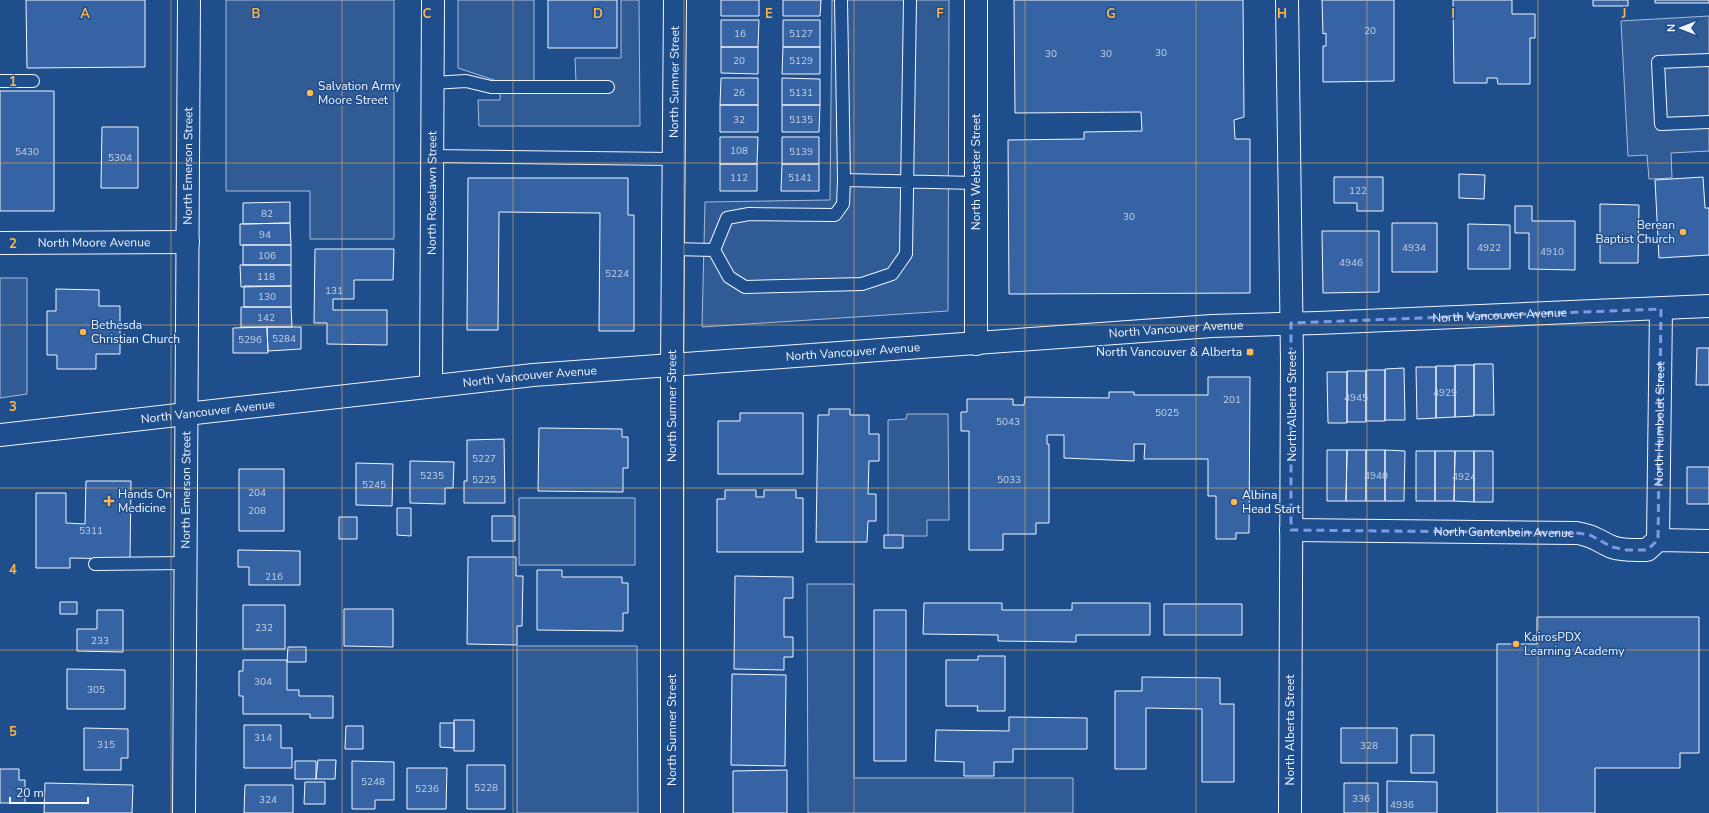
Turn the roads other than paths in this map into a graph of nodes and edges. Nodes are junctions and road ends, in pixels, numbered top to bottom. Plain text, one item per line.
1 (189, 0) edge
2 (433, 0) edge
3 (675, 0) edge
4 (841, 0) edge
5 (910, 0) edge
6 (976, 0) edge
7 (1287, 0) edge
8 (1709, 60) edge
9 (0, 81) edge
10 (33, 81) dead end
11 (432, 83) junction
12 (608, 87) dead end
13 (1709, 122) edge
14 (432, 156) junction
15 (673, 159) junction
16 (844, 180) junction
17 (908, 182) junction
18 (976, 183) junction
19 (0, 242) edge
20 (188, 242) junction
21 (673, 249) junction
22 (714, 250) junction
23 (1709, 306) edge
24 (1661, 309) junction
25 (1291, 324) junction
26 (976, 344) junction
27 (672, 365) junction
28 (431, 386) junction
29 (186, 414) junction
30 (0, 435) edge
31 (1291, 530) junction
32 (1658, 540) junction
33 (1709, 540) edge
34 (185, 562) junction
35 (95, 564) dead end
36 (184, 813) edge
37 (672, 813) edge
38 (1290, 813) edge

1 - 20 street, North Emerson Street
2 - 11 street, North Roselawn Street
3 - 15 street, North Sumner Street
4 - 16 lane
5 - 17 lane
6 - 18 street, North Webster Street
7 - 25 street, North Alberta Street
8 - 13 lane
9 - 10 lane
11 - 12 lane
11 - 14 street, North Roselawn Street
14 - 15 lane
14 - 28 street, North Roselawn Street
15 - 21 street, North Sumner Street
16 - 17 lane
16 - 22 lane
17 - 18 lane
17 - 22 lane
18 - 26 street, North Webster Street
19 - 20 street, North Moore Avenue
20 - 29 street, North Emerson Street
21 - 22 lane
21 - 27 street, North Sumner Street
23 - 24 street, North Vancouver Avenue
24 - 25 street, North Vancouver Avenue
24 - 32 street, North Humboldt Street
25 - 26 street, North Vancouver Avenue
25 - 31 street, North Alberta Street
26 - 27 street, North Vancouver Avenue
27 - 28 street, North Vancouver Avenue
27 - 37 street, North Sumner Street
28 - 29 street, North Vancouver Avenue
29 - 30 street, North Vancouver Avenue
29 - 34 street, North Emerson Street
31 - 32 street, North Gantenbein Avenue
31 - 38 street, North Alberta Street
32 - 33 street
34 - 35 lane
34 - 36 street, North Emerson Street

